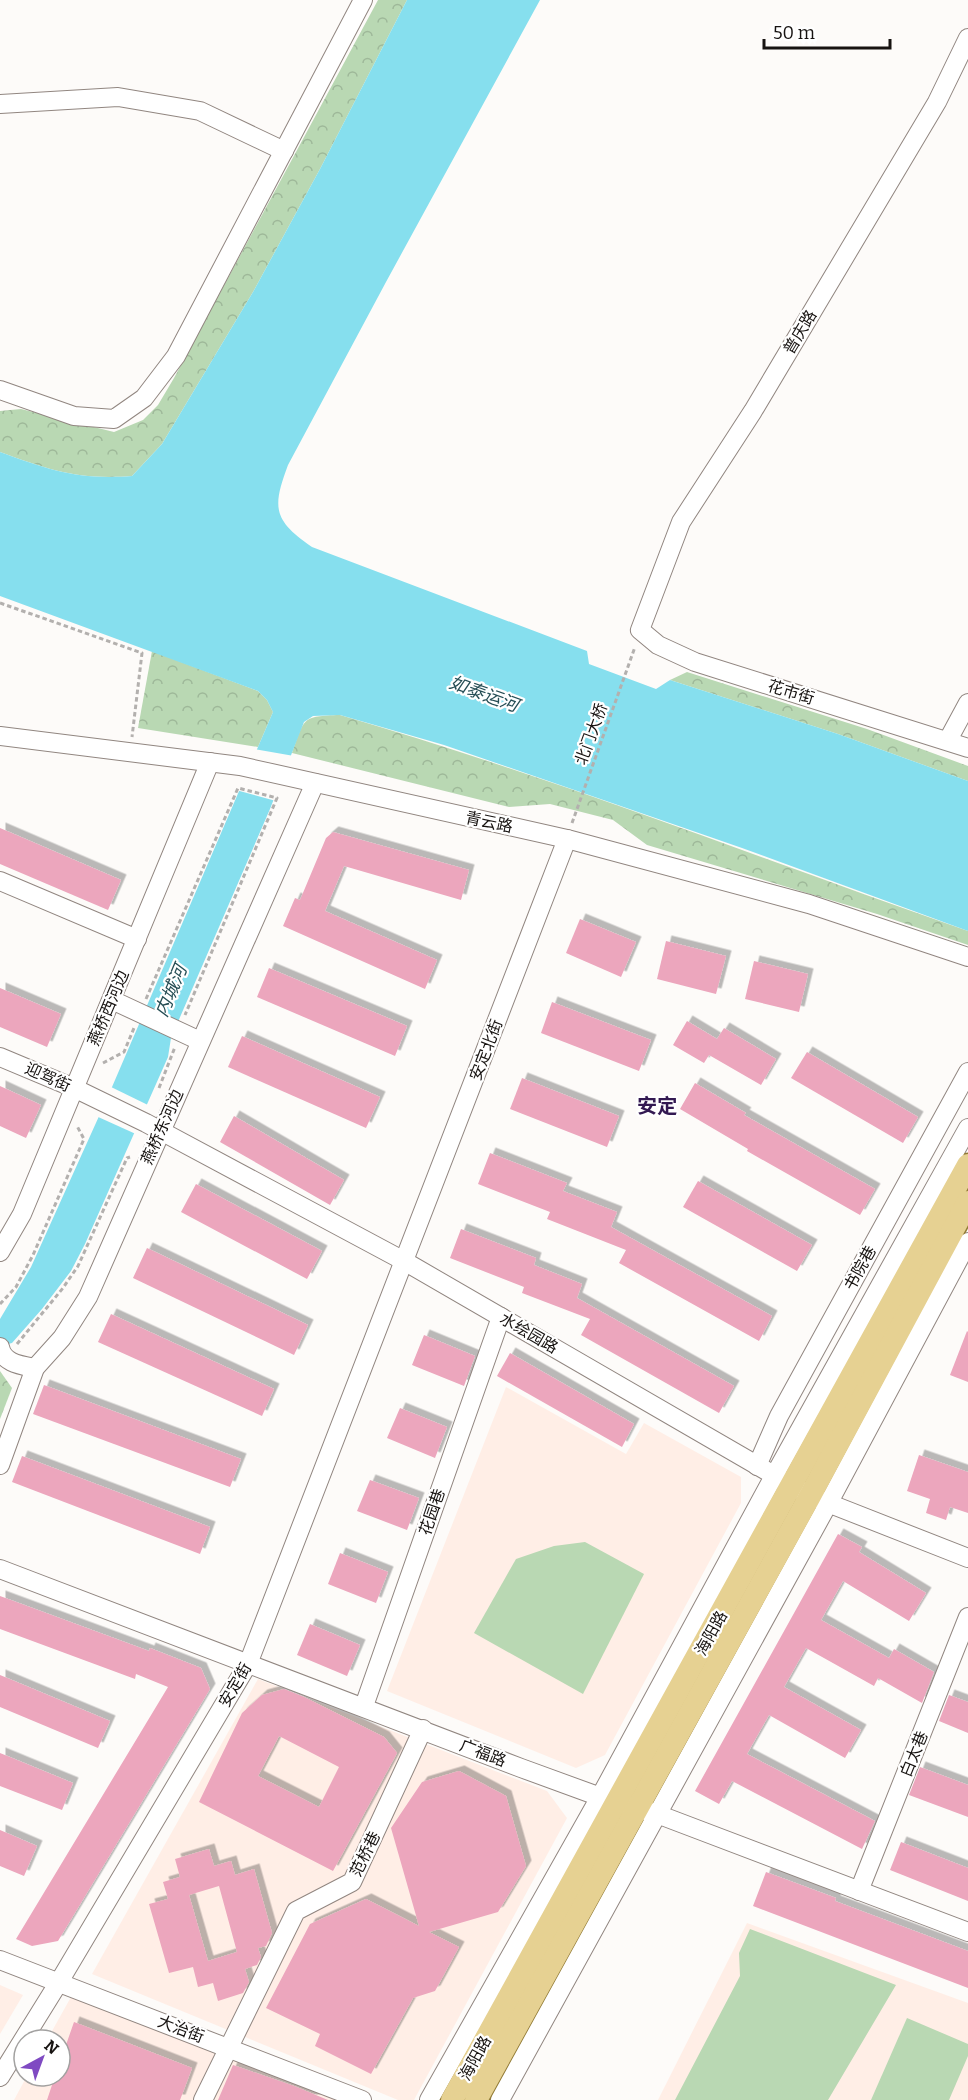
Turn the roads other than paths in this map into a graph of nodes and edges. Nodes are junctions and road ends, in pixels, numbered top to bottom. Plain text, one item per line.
1 (363, 0) edge
2 (968, 38) edge
3 (0, 104) edge
4 (284, 151) junction
5 (0, 390) edge
6 (640, 630) joint
7 (968, 703) edge
8 (0, 736) edge
9 (948, 740) junction
10 (968, 748) edge
11 (210, 762) junction
12 (315, 783) junction
13 (570, 831) junction
14 (0, 881) edge
15 (137, 939) junction
16 (968, 957) edge
17 (112, 1000) junction
18 (200, 1041) junction
19 (0, 1057) edge
20 (968, 1072) edge
21 (76, 1083) junction
22 (95, 1098) joint
23 (154, 1126) junction
24 (968, 1128) edge
25 (968, 1165) edge
26 (968, 1202) edge
27 (968, 1242) edge
28 (0, 1252) edge
29 (404, 1261) junction
30 (501, 1317) junction
31 (1, 1349) edge
32 (35, 1368) junction
33 (0, 1465) edge
34 (757, 1466) junction
35 (801, 1491) junction
36 (968, 1558) edge
37 (0, 1569) edge
38 (968, 1617) edge
39 (249, 1664) junction
40 (364, 1706) junction
41 (423, 1730) junction
42 (627, 1806) junction
43 (859, 1891) junction
44 (968, 1932) edge
45 (0, 1960) edge
46 (59, 1982) junction
47 (229, 2047) junction
48 (0, 2077) edge
49 (203, 2100) edge
50 (362, 2100) edge
51 (429, 2100) edge
52 (452, 2100) edge
53 (476, 2100) edge
54 (500, 2100) edge

1 - 4 street
2 - 6 street, 普庆路
3 - 4 street
4 - 5 street
6 - 9 street, 花市街
7 - 9 street
8 - 11 street, 青云路
9 - 10 street, 花市街
11 - 12 street, 青云路
11 - 15 street, 燕桥西河边
12 - 13 street, 青云路
12 - 18 street, 燕桥东河边
13 - 16 street, 青云路
13 - 29 street, 安定北街
14 - 15 street
15 - 17 street, 燕桥西河边
17 - 18 street
17 - 21 street, 燕桥西河边
18 - 23 street, 燕桥东河边
19 - 21 street, 迎驾街
20 - 34 street, 书院巷
21 - 22 street, 迎驾街
21 - 28 street, 燕桥西河边
22 - 23 street, 水绘园路
23 - 29 street, 水绘园路
23 - 32 street, 燕桥东河边
24 - 35 street
25 - 35 main road, 海阳路
26 - 35 main road, 海阳路
27 - 35 street
29 - 30 street, 水绘园路
29 - 39 street, 安定街
30 - 34 street, 水绘园路
30 - 40 street, 花园巷
31 - 32 street
32 - 33 street, 燕桥东河边
34 - 35 street, 水绘园路
35 - 36 street, 水绘园路
35 - 42 main road, 海阳路
35 - 42 street
37 - 39 street, 广福路
38 - 43 street, 白太巷
39 - 40 street, 广福路
39 - 46 street, 安定街
40 - 41 street, 广福路
41 - 42 street, 广福路
41 - 47 street, 范桥巷
42 - 43 street, 广福路
42 - 51 street
42 - 52 main road, 海阳路
42 - 53 main road, 海阳路
42 - 54 street
43 - 44 street, 广福路
45 - 46 street, 大治街
46 - 47 street, 大治街
46 - 48 street, 安定街
47 - 49 street, 范桥巷
47 - 50 street, 大治街

